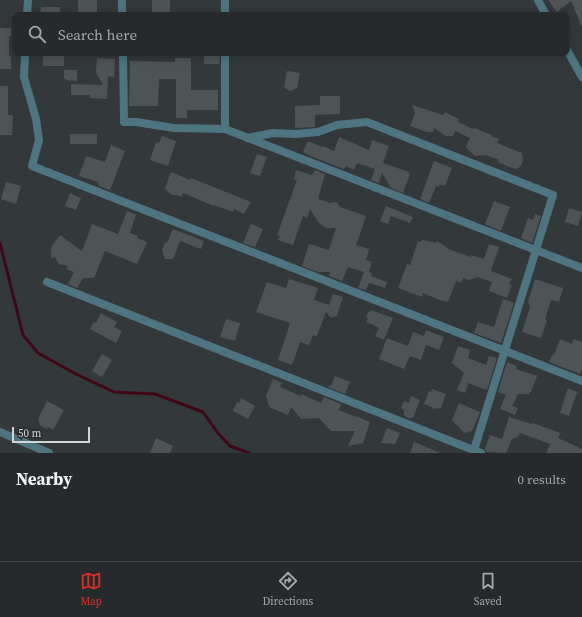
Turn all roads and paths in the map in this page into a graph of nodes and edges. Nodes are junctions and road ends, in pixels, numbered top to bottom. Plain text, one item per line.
1 (28, 0) edge
2 (122, 0) edge
3 (225, 0) edge
4 (538, 0) edge
5 (27, 12) edge
6 (122, 12) edge
7 (225, 12) edge
8 (544, 12) edge
9 (570, 55) edge
10 (25, 56) edge
11 (123, 56) edge
12 (225, 56) edge
13 (582, 77) edge
14 (225, 129) junction
15 (247, 138) junction
16 (536, 250) junction
17 (582, 268) edge
18 (47, 282) dead end
19 (504, 350) junction
20 (582, 381) edge
21 (0, 432) edge
22 (477, 452) edge
23 (49, 453) edge

1 - 5 street
2 - 6 street
3 - 7 street
4 - 8 street
9 - 13 street
10 - 19 street
11 - 14 street
12 - 14 street
14 - 15 street
15 - 16 street
15 - 16 street
16 - 17 street
16 - 19 street
18 - 22 street
19 - 20 street
19 - 22 street
21 - 23 street

